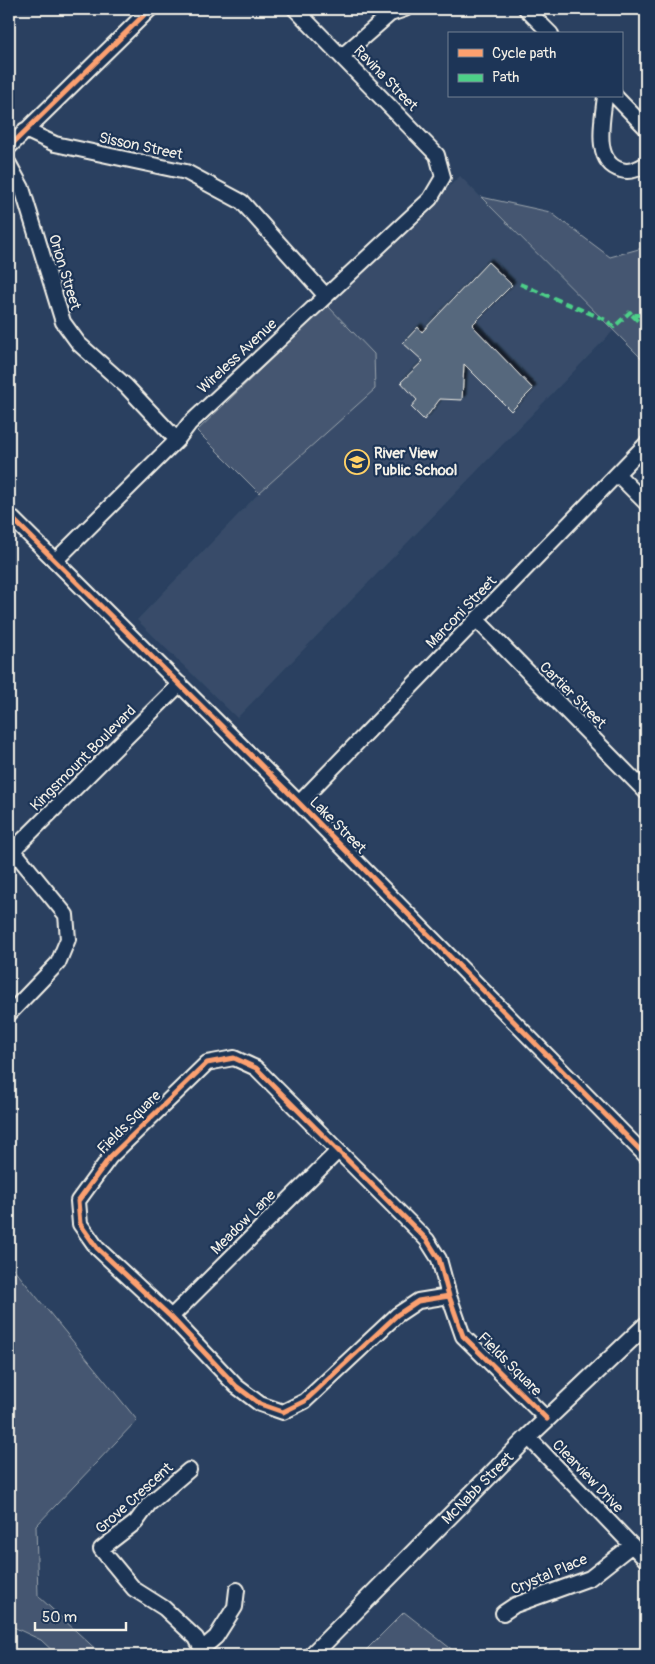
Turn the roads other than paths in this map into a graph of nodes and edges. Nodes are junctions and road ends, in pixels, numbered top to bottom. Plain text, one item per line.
1 (150, 9) edge
2 (295, 9) edge
3 (405, 9) edge
4 (526, 9) edge
5 (549, 32) edge
6 (342, 56) junction
7 (605, 98) edge
8 (617, 98) edge
9 (646, 128) edge
10 (25, 130) junction
11 (9, 147) edge
12 (9, 164) edge
13 (646, 164) edge
14 (443, 177) joint
15 (326, 296) junction
16 (177, 440) junction
17 (646, 444) edge
18 (617, 474) junction
19 (646, 503) edge
20 (9, 515) edge
21 (55, 561) junction
22 (477, 620) junction
23 (180, 684) junction
24 (646, 792) edge
25 (298, 803) junction
26 (11, 848) edge
27 (9, 1014) edge
28 (338, 1151) junction
29 (646, 1156) edge
30 (449, 1296) junction
31 (171, 1317) junction
32 (646, 1325) edge
33 (547, 1418) junction
34 (528, 1437) junction
35 (189, 1470) dead end
36 (632, 1546) junction
37 (646, 1560) edge
38 (237, 1590) dead end
39 (503, 1613) dead end
40 (204, 1652) edge
41 (312, 1655) edge

1 - 10 street
2 - 6 street, Ravina Street
3 - 6 street
4 - 5 street
6 - 14 street, Ravina Street
7 - 13 street
8 - 9 street
10 - 11 street
10 - 15 street, Sisson Street
12 - 16 street, Orion Street
14 - 15 street, Wireless Avenue
15 - 16 street, Wireless Avenue
16 - 21 street, Wireless Avenue
17 - 18 street, Marconi Street
18 - 19 street
18 - 22 street, Marconi Street
20 - 21 street, Lake Street
21 - 23 street, Lake Street
22 - 24 street, Cartier Street
22 - 25 street, Marconi Street
23 - 25 street, Lake Street
23 - 26 street, Kingsmount Boulevard
25 - 29 street, Lake Street
26 - 27 street
28 - 30 street, Fields Square
28 - 31 street, Meadow Lane
28 - 31 street, Fields Square
30 - 31 street, Fields Square
30 - 33 street, Fields Square
32 - 33 main road, McNabb Street
33 - 34 main road, McNabb Street
34 - 36 street, Clearview Drive
34 - 41 main road, McNabb Street
35 - 40 street, Grove Crescent
36 - 37 street, Clearview Drive
36 - 39 street, Crystal Place
38 - 40 street

